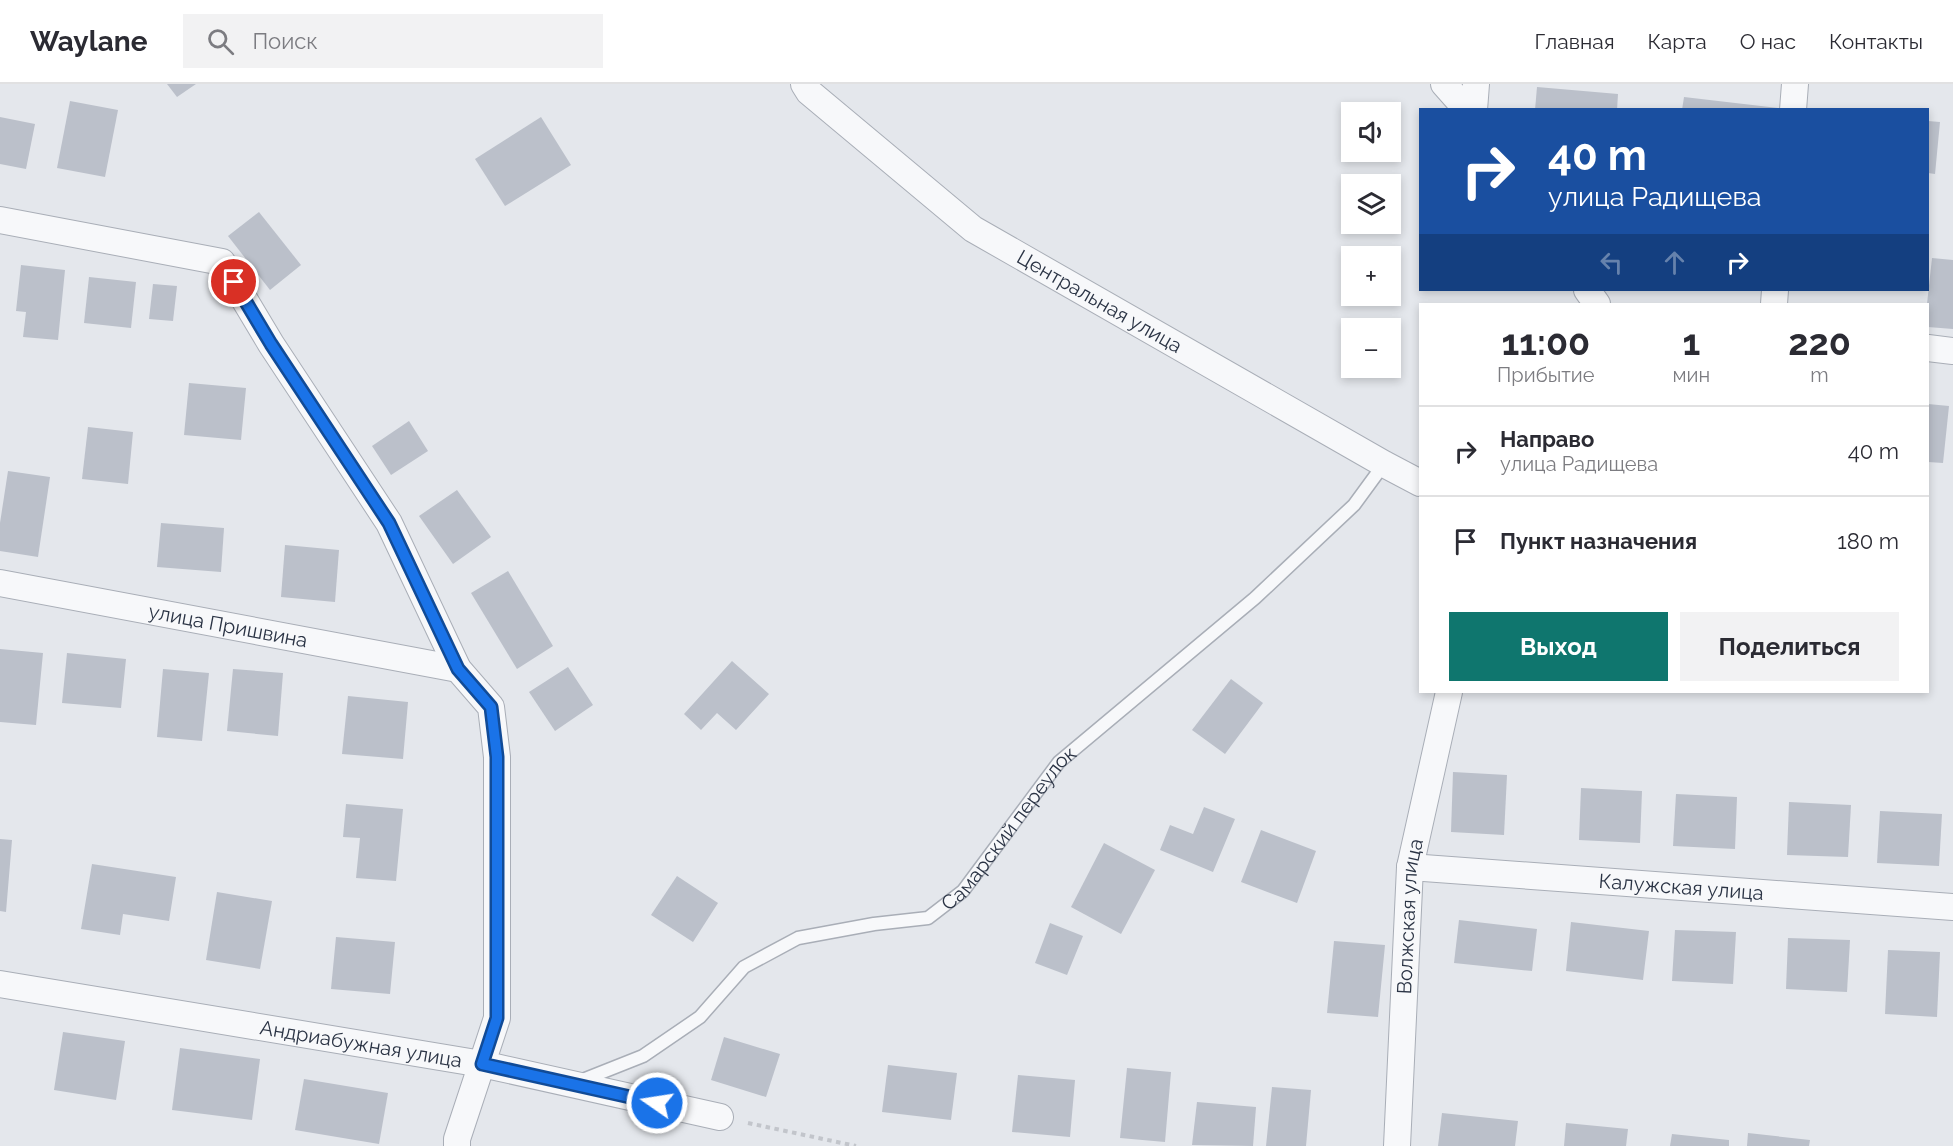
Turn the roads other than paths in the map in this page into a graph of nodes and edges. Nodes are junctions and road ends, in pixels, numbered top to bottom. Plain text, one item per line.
1 (804, 84) edge
2 (1444, 84) edge
3 (1476, 84) edge
4 (1795, 84) edge
5 (1465, 108) edge
6 (1474, 108) edge
7 (1793, 108) edge
8 (0, 220) edge
9 (1929, 348) edge
10 (1953, 351) edge
11 (1384, 464) junction
12 (1419, 482) edge
13 (0, 583) edge
14 (458, 669) junction
15 (1449, 693) edge
16 (1410, 867) junction
17 (1953, 907) edge
18 (0, 984) edge
19 (482, 1064) junction
20 (574, 1084) junction
21 (720, 1117) dead end
22 (457, 1146) edge
23 (1396, 1146) edge

1 - 11 street, Центральная улица
2 - 5 street
3 - 6 street
4 - 7 street
8 - 14 street
9 - 10 street
11 - 12 street, Центральная улица
11 - 20 lane, Самарский переулок
13 - 14 street, улица Пришвина
14 - 19 street
15 - 16 street, Волжская улица
16 - 17 street, Калужская улица
16 - 23 street, Волжская улица
18 - 19 street, Андриабужная улица
19 - 20 street, Андриабужная улица
19 - 22 street
20 - 21 street, Андриабужная улица

